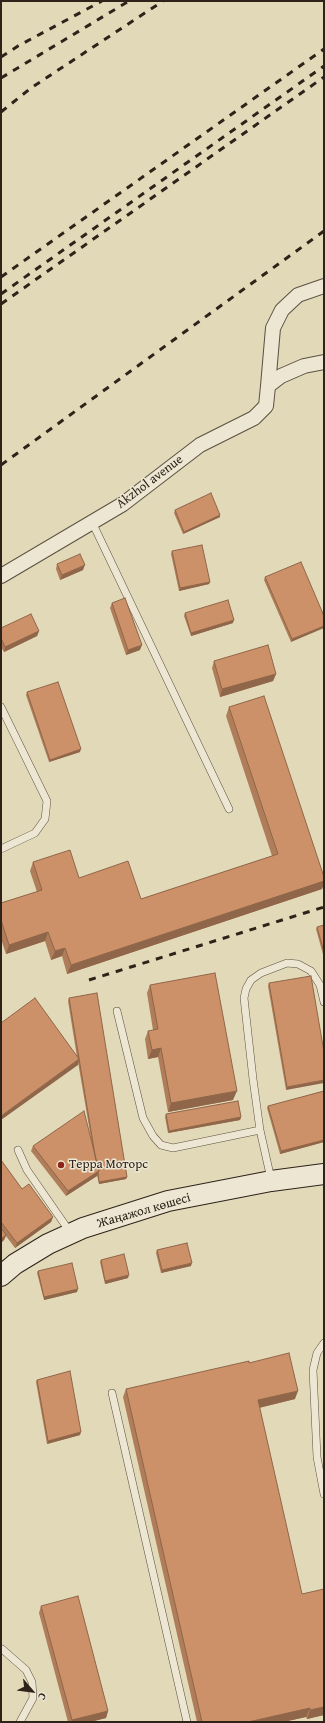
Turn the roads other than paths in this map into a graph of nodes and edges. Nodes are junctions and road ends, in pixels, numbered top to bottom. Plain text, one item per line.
1 (324, 286) edge
2 (324, 362) edge
3 (268, 386) junction
4 (92, 522) junction
5 (1, 576) edge
6 (1, 707) edge
7 (229, 809) dead end
8 (1, 849) edge
9 (324, 1002) edge
10 (117, 1010) dead end
11 (260, 1130) junction
12 (18, 1150) dead end
13 (324, 1174) edge
14 (271, 1181) junction
15 (71, 1234) junction
16 (1, 1276) edge
17 (324, 1344) edge
18 (112, 1393) dead end
19 (324, 1494) edge
20 (2, 1649) edge
21 (20, 1722) edge
22 (187, 1722) edge

1 - 3 street, Akzhol avenue
2 - 3 street
3 - 4 street, Akzhol avenue
4 - 5 street, Akzhol avenue
4 - 7 lane
6 - 8 lane
9 - 11 lane
10 - 11 lane
11 - 14 lane
12 - 15 lane
13 - 14 main road, Жаңажол көшесі
14 - 15 main road, Жаңажол көшесі
15 - 16 main road, Жаңажол көшесі
17 - 19 lane
18 - 22 lane
20 - 21 lane

